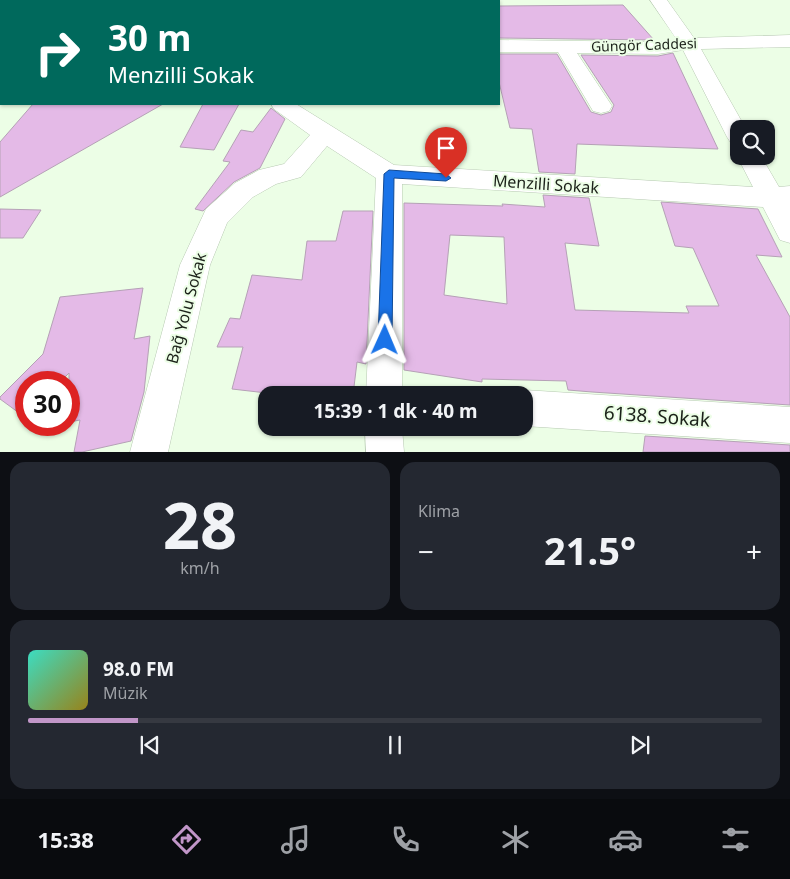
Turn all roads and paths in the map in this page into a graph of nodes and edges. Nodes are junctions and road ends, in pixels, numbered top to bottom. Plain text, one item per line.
1 (658, 0) edge
2 (790, 41) edge
3 (688, 44) junction
4 (500, 46) edge
5 (564, 47) junction
6 (283, 105) edge
7 (601, 106) dead end
8 (730, 121) edge
9 (325, 134) junction
10 (756, 165) edge
11 (389, 174) junction
12 (780, 197) edge
13 (790, 232) edge
14 (384, 386) edge
15 (533, 409) edge
16 (790, 425) edge
17 (384, 436) edge
18 (149, 452) edge
19 (385, 452) edge

1 - 3 street
2 - 3 street, Güngör Caddesi
3 - 5 street, Güngör Caddesi
3 - 8 street
4 - 5 street, Güngör Caddesi
5 - 7 street
6 - 9 street, Menzilli Sokak
9 - 11 street, Menzilli Sokak
9 - 18 street, Bağ Yolu Sokak
10 - 12 street
11 - 12 street, Menzilli Sokak
11 - 14 street
12 - 13 street
15 - 16 street, 6138. Sokak
17 - 19 street

